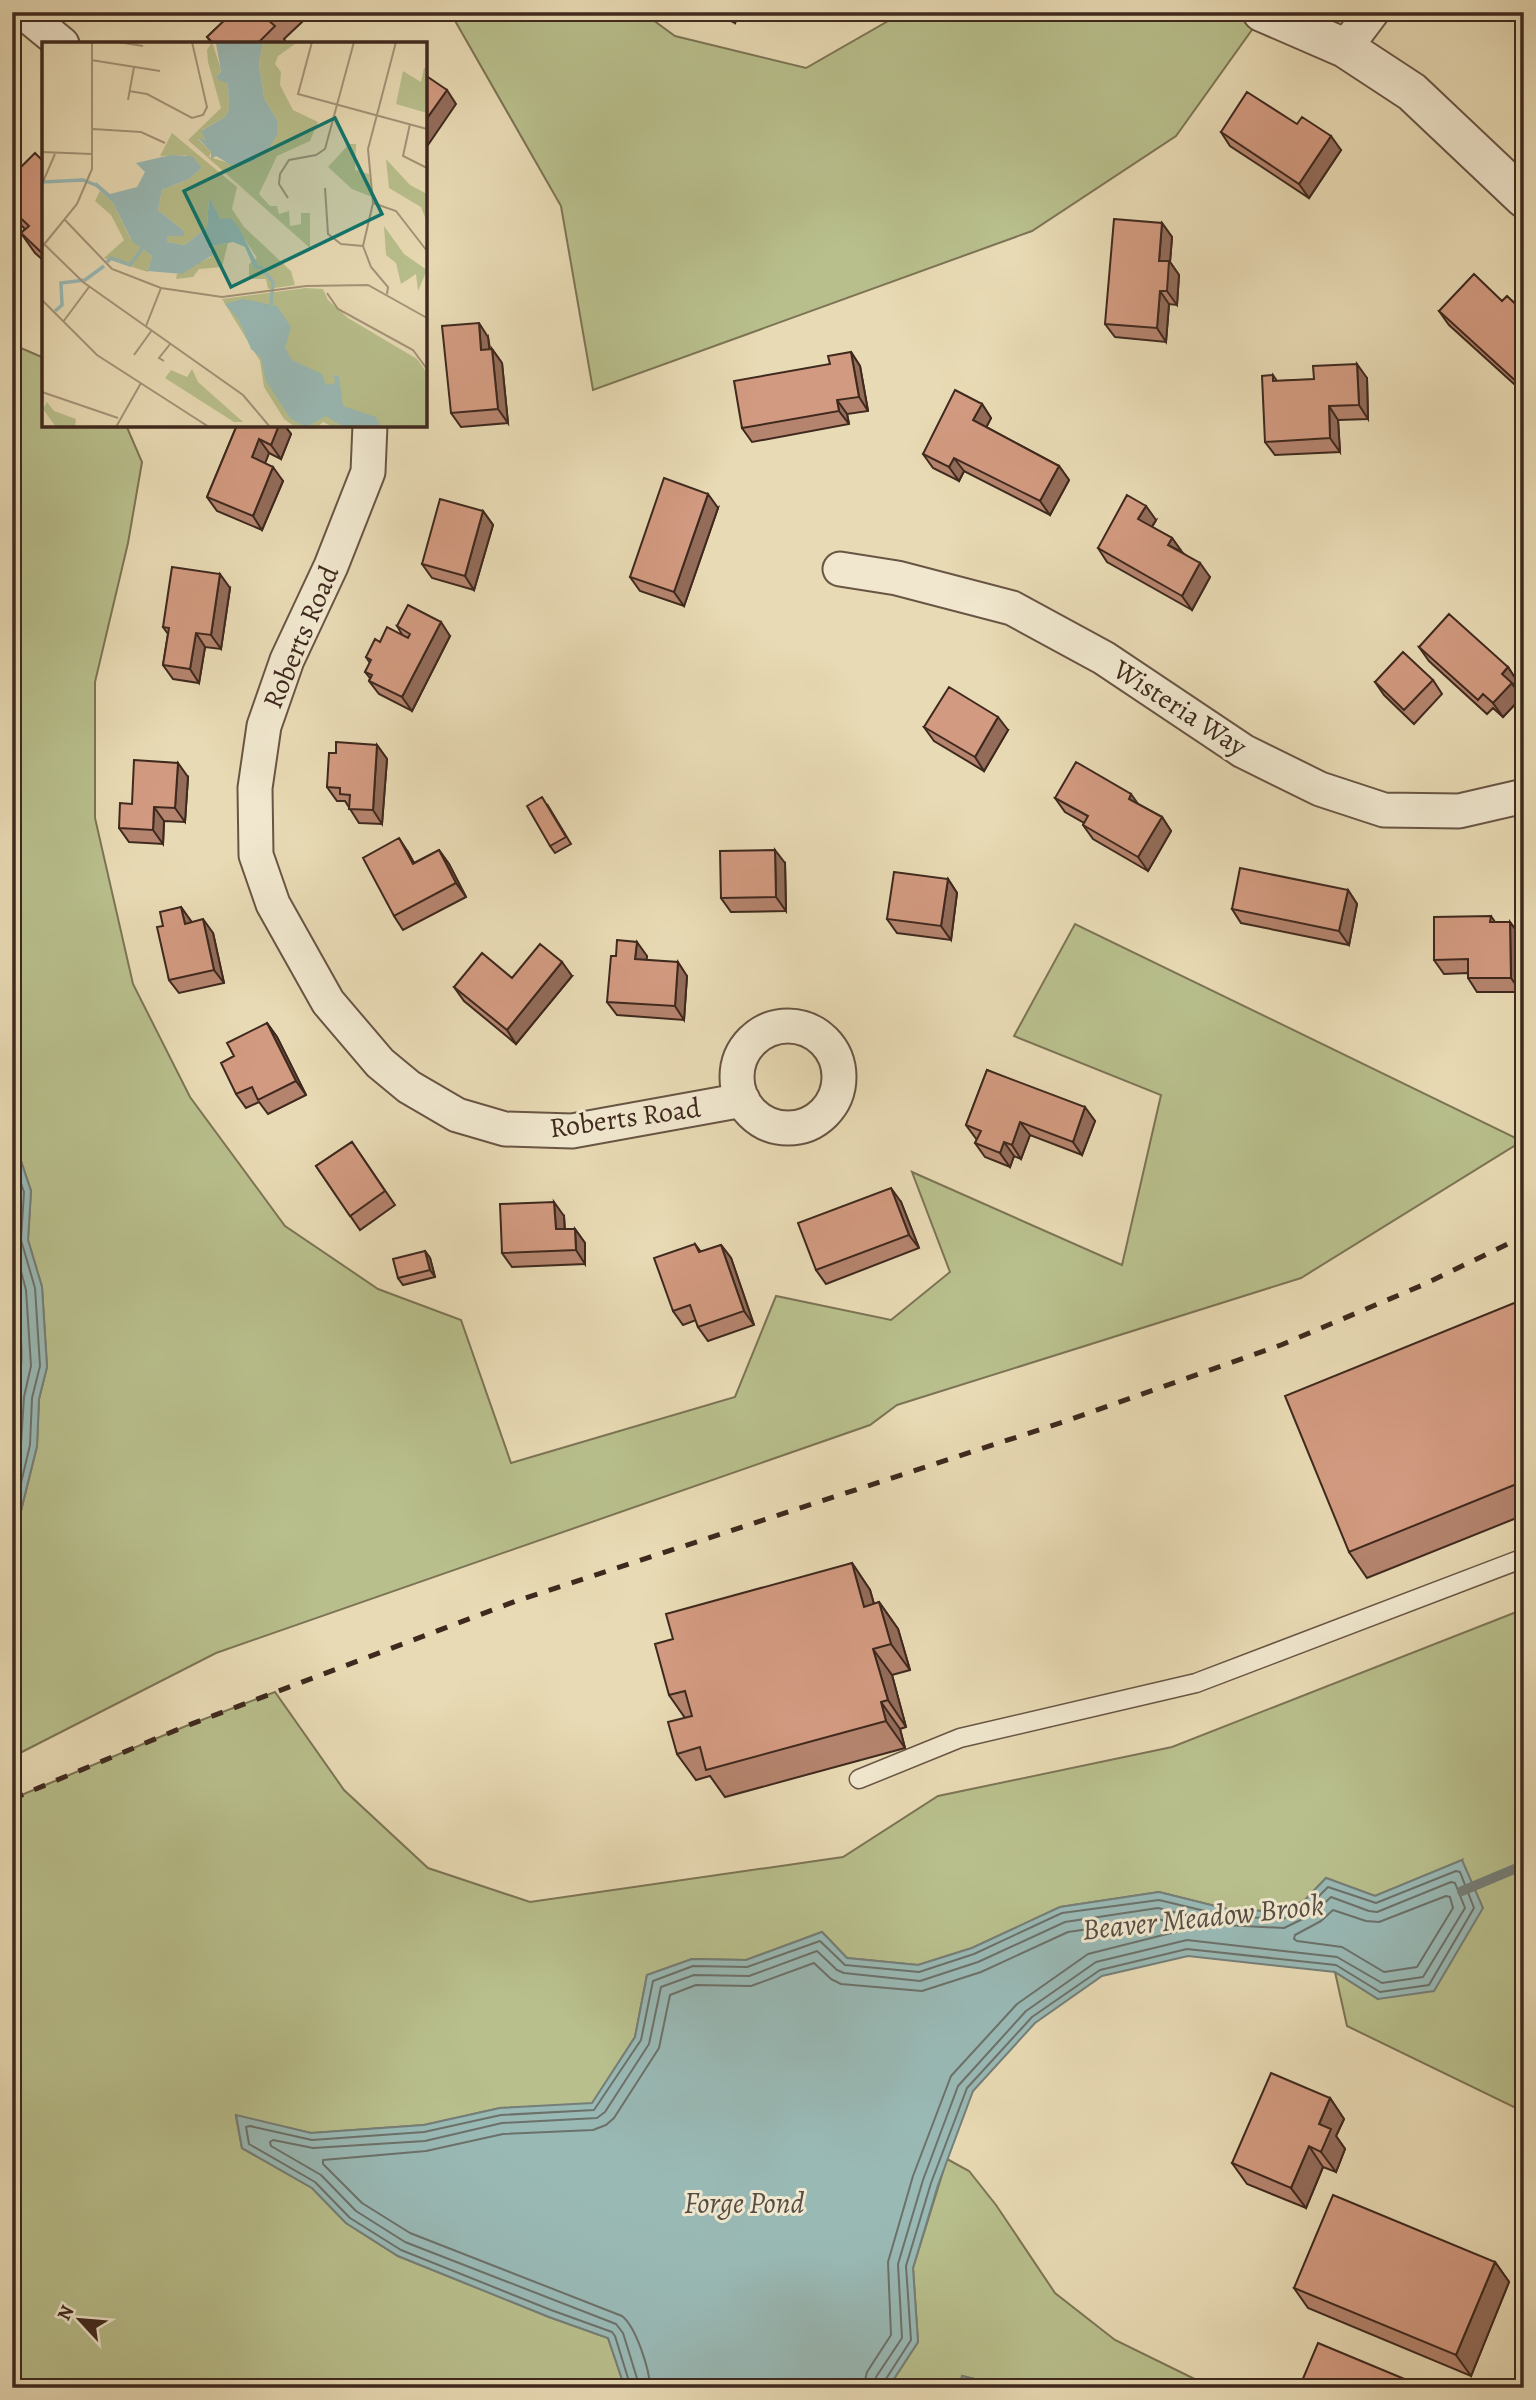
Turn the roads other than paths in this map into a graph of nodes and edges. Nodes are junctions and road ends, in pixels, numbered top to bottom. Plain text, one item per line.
1 (23, 12) edge
2 (1262, 12) edge
3 (1372, 12) edge
4 (60, 42) edge
5 (1345, 48) junction
6 (1524, 198) edge
7 (370, 427) edge
8 (840, 569) dead end
9 (1524, 796) edge
10 (743, 1100) dead end
11 (1524, 1558) edge
12 (859, 1779) dead end

1 - 4 street
2 - 5 street
3 - 5 street
5 - 6 street
7 - 10 street, Roberts Road
8 - 9 street, Wisteria Way
11 - 12 lane

